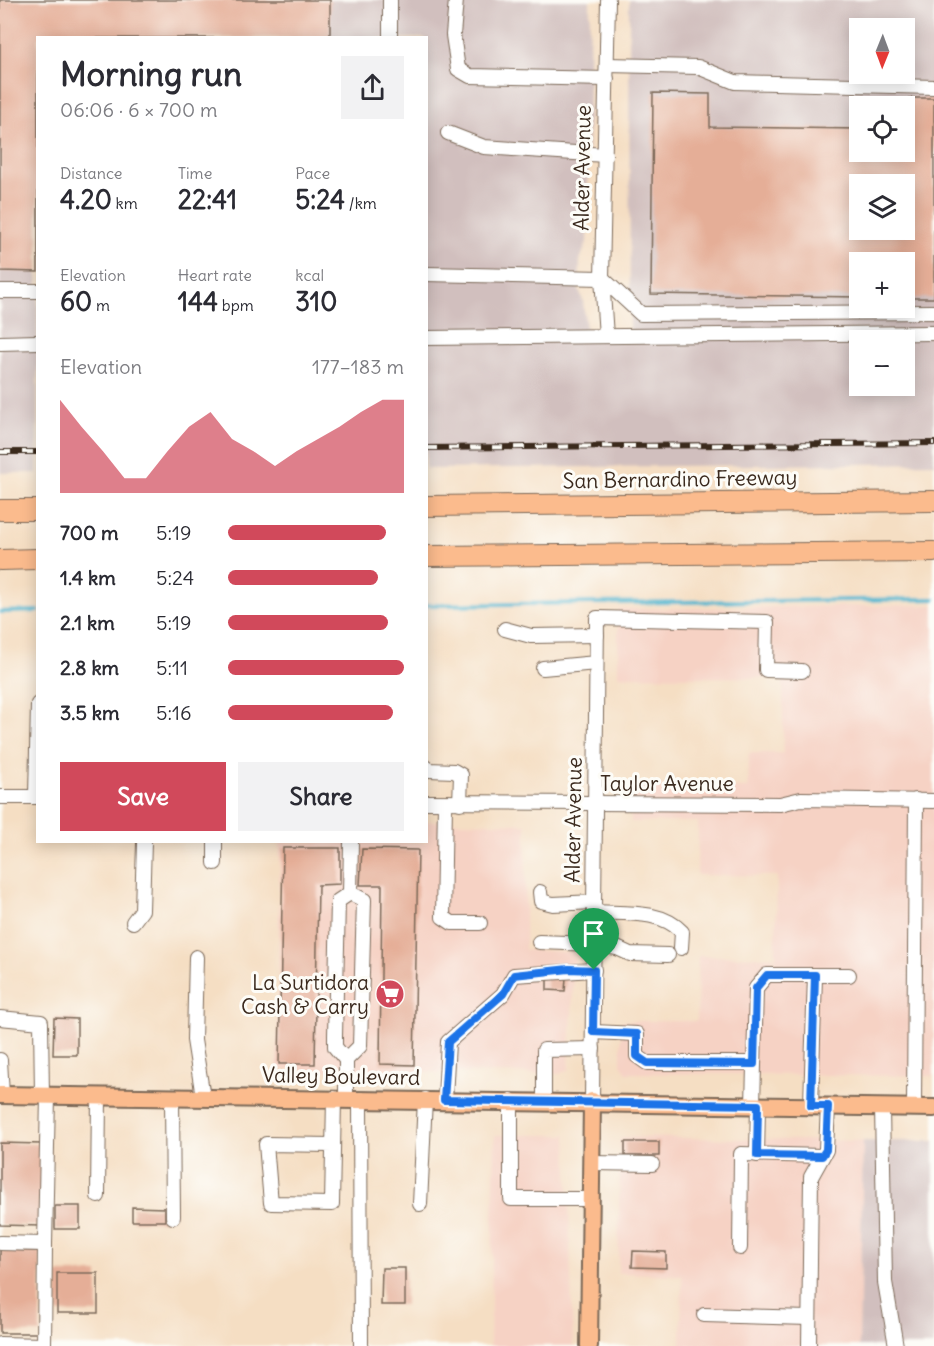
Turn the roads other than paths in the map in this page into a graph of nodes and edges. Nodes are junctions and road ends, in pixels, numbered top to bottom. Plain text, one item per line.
1 (390, 0) edge
2 (456, 0) edge
3 (606, 0) edge
4 (390, 36) edge
5 (607, 72) junction
6 (934, 87) edge
7 (448, 134) dead end
8 (605, 154) junction
9 (428, 274) edge
10 (602, 278) junction
11 (0, 291) edge
12 (36, 291) edge
13 (934, 312) edge
14 (934, 333) edge
15 (606, 336) junction
16 (428, 338) edge
17 (36, 342) edge
18 (0, 343) edge
19 (934, 501) edge
20 (428, 506) edge
21 (0, 510) edge
22 (36, 510) edge
23 (934, 552) edge
24 (428, 556) edge
25 (0, 560) edge
26 (36, 560) edge
27 (505, 629) dead end
28 (597, 635) junction
29 (597, 663) junction
30 (543, 668) dead end
31 (802, 671) dead end
32 (428, 769) edge
33 (0, 797) edge
34 (36, 797) edge
35 (916, 800) junction
36 (934, 801) edge
37 (428, 802) edge
38 (445, 803) junction
39 (460, 803) junction
40 (595, 805) junction
41 (144, 843) edge
42 (215, 843) edge
43 (351, 843) edge
44 (214, 863) dead end
45 (540, 892) dead end
46 (350, 893) junction
47 (594, 907) junction
48 (133, 922) dead end
49 (480, 923) dead end
50 (539, 942) dead end
51 (594, 944) junction
52 (681, 948) dead end
53 (668, 955) dead end
54 (196, 957) dead end
55 (594, 970) junction
56 (815, 975) junction
57 (849, 975) dead end
58 (0, 1018) edge
59 (593, 1032) junction
60 (593, 1049) junction
61 (0, 1060) edge
62 (346, 1060) junction
63 (754, 1064) junction
64 (1, 1095) edge
65 (45, 1096) junction
66 (99, 1096) junction
67 (172, 1097) junction
68 (203, 1097) junction
69 (347, 1098) junction
70 (425, 1099) junction
71 (444, 1100) junction
72 (511, 1100) junction
73 (544, 1101) junction
74 (592, 1101) junction
75 (756, 1105) junction
76 (819, 1106) junction
77 (882, 1107) junction
78 (914, 1107) junction
79 (934, 1107) edge
80 (332, 1145) junction
81 (757, 1155) junction
82 (822, 1156) junction
83 (592, 1163) junction
84 (652, 1164) dead end
85 (98, 1196) dead end
86 (591, 1199) junction
87 (420, 1204) dead end
88 (173, 1217) dead end
89 (0, 1243) edge
90 (45, 1244) junction
91 (740, 1248) dead end
92 (704, 1315) dead end
93 (809, 1318) junction
94 (0, 1344) edge
95 (44, 1345) edge
96 (361, 1346) edge
97 (589, 1346) edge
98 (809, 1346) edge
99 (896, 1346) edge

1 - 4 street
2 - 5 street
3 - 5 street, Alder Avenue
5 - 6 street
5 - 8 street, Alder Avenue
7 - 8 street
8 - 10 street, Alder Avenue
9 - 10 street
10 - 13 street
10 - 15 street, Alder Avenue
11 - 12 street
14 - 15 street
15 - 16 street
17 - 18 street
19 - 20 highway, San Bernardino Freeway
21 - 22 highway
23 - 24 highway
25 - 26 highway
27 - 28 street
28 - 29 street, Alder Avenue
28 - 31 street, Alder Avenue
29 - 30 street
29 - 40 street, Alder Avenue
32 - 39 street
33 - 34 street
35 - 36 street, Taylor Avenue
35 - 40 street, Taylor Avenue
35 - 78 street
37 - 38 street, Taylor Avenue
38 - 39 street, Taylor Avenue
38 - 49 street
39 - 40 street, Taylor Avenue
40 - 47 street, Alder Avenue
41 - 48 street
42 - 44 street
43 - 46 street
45 - 47 street
46 - 62 street
46 - 62 street
47 - 51 street, Alder Avenue
47 - 52 street
50 - 51 street
51 - 53 street
51 - 55 street, Alder Avenue
54 - 68 street
55 - 59 street, Alder Avenue
55 - 71 street
56 - 57 street
56 - 63 street
56 - 76 street
58 - 65 street
59 - 60 street, Alder Avenue
59 - 63 street
60 - 73 street
60 - 74 street, Alder Avenue
61 - 64 street
62 - 69 street
63 - 75 street
64 - 65 main road, Valley Boulevard
65 - 66 main road, Valley Boulevard
65 - 90 street
66 - 67 main road, Valley Boulevard
66 - 85 street
67 - 68 main road, Valley Boulevard
67 - 88 street
68 - 69 main road, Valley Boulevard
69 - 70 main road, Valley Boulevard
69 - 80 street
69 - 96 street
70 - 71 main road, Valley Boulevard
70 - 87 street
71 - 72 main road, Valley Boulevard
72 - 73 main road, Valley Boulevard
72 - 86 street
73 - 74 main road, Valley Boulevard
74 - 75 main road, Valley Boulevard
74 - 83 main road, Alder Avenue
75 - 76 main road, Valley Boulevard
75 - 81 street
76 - 77 main road, Valley Boulevard
76 - 82 street
77 - 78 main road, Valley Boulevard
77 - 99 street
78 - 79 main road, Valley Boulevard
80 - 80 street
81 - 82 street
81 - 91 street
82 - 93 street
83 - 84 street
83 - 86 main road, Alder Avenue
86 - 97 main road, Alder Avenue
89 - 90 street
90 - 95 street
92 - 93 street
93 - 98 street
94 - 95 street

